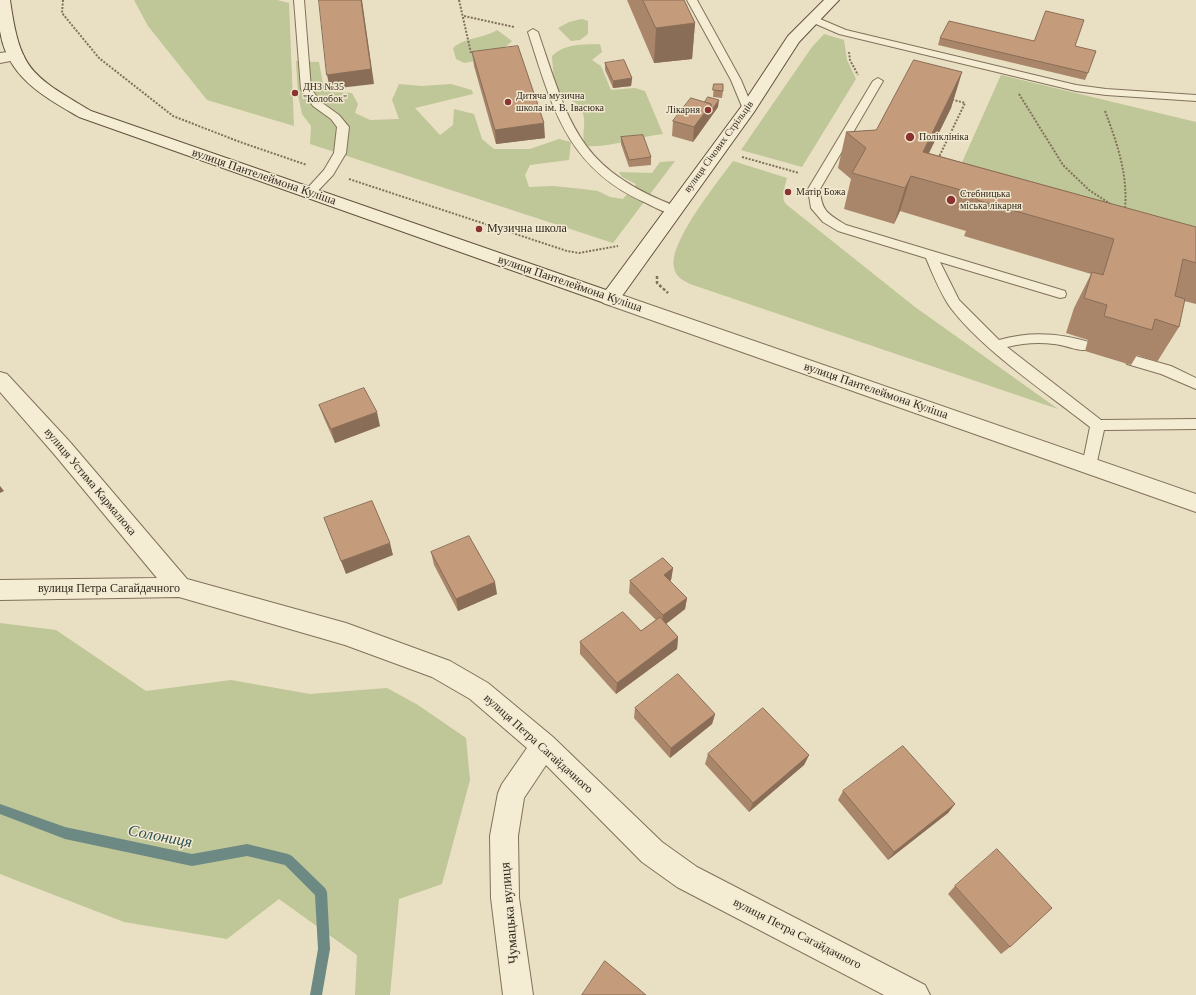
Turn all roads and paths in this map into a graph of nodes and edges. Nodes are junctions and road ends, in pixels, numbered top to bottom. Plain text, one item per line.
1 (3, 0) edge
2 (62, 0) edge
3 (299, 0) edge
4 (459, 0) edge
5 (692, 0) edge
6 (832, 0) edge
7 (464, 16) junction
8 (813, 19) junction
9 (533, 32) joint
10 (853, 34) junction
11 (471, 53) edge
12 (16, 56) junction
13 (0, 58) edge
14 (1002, 70) junction
15 (876, 85) joint
16 (1100, 92) junction
17 (943, 97) edge
18 (1196, 98) edge
19 (748, 109) junction
20 (736, 156) dead end
21 (936, 164) edge
22 (329, 172) junction
23 (820, 179) junction
24 (309, 193) junction
25 (1118, 209) edge
26 (674, 210) junction
27 (1124, 212) edge
28 (620, 245) dead end
29 (931, 255) junction
30 (656, 272) dead end
31 (1060, 294) dead end
32 (670, 296) dead end
33 (610, 298) junction
34 (997, 345) junction
35 (1087, 346) dead end
36 (1132, 360) edge
37 (0, 378) edge
38 (1196, 384) edge
39 (1196, 424) edge
40 (1098, 425) junction
41 (1089, 466) junction
42 (1196, 503) edge
43 (179, 587) junction
44 (0, 590) edge
45 (544, 746) junction
46 (518, 995) edge
47 (915, 995) edge

1 - 12 street, вулиця Пантелеймона Куліша
2 - 22 path
3 - 22 lane
4 - 7 path
5 - 19 lane
6 - 8 street, вулиця Січових Стрільців
7 - 9 path
7 - 11 path
8 - 10 lane
8 - 19 street, вулиця Січових Стрільців
9 - 26 lane
10 - 14 lane
10 - 15 path
12 - 13 street
12 - 24 street, вулиця Пантелеймона Куліша
14 - 16 lane
14 - 25 path
15 - 23 lane
16 - 18 lane
16 - 27 path
17 - 21 path
19 - 26 street, вулиця Січових Стрільців
20 - 23 path
22 - 24 lane
22 - 28 path
23 - 29 lane
24 - 33 street, вулиця Пантелеймона Куліша
26 - 33 street, вулиця Січових Стрільців
29 - 31 lane
29 - 34 lane
30 - 32 path
33 - 41 street, вулиця Пантелеймона Куліша
34 - 35 lane
34 - 40 lane
36 - 38 lane
37 - 43 street, вулиця Устима Кармалюка
39 - 40 lane
40 - 41 lane
41 - 42 street, вулиця Пантелеймона Куліша
43 - 44 street, вулиця Петра Сагайдачного
43 - 45 street, вулиця Петра Сагайдачного
45 - 46 street, Чумацька вулиця
45 - 47 street, вулиця Петра Сагайдачного

